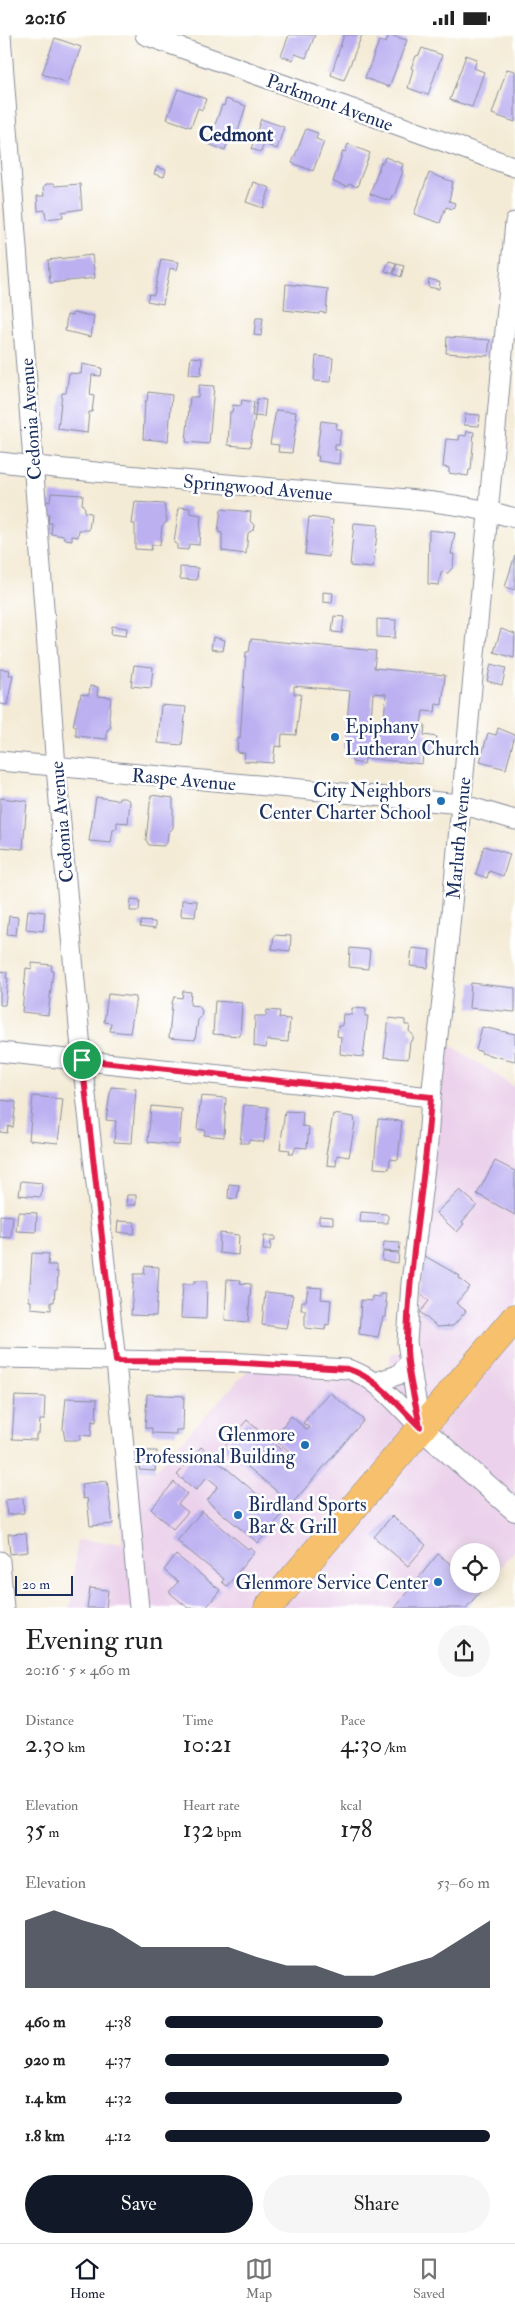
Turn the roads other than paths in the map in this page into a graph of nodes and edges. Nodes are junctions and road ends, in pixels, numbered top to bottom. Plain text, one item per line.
1 (1, 35) edge
2 (145, 35) edge
3 (515, 167) edge
4 (515, 222) edge
5 (0, 462) edge
6 (34, 466) junction
7 (488, 510) junction
8 (515, 517) edge
9 (0, 761) edge
10 (56, 767) junction
11 (461, 804) junction
12 (515, 820) edge
13 (0, 1052) edge
14 (82, 1060) junction
15 (431, 1097) junction
16 (515, 1318) edge
17 (0, 1358) edge
18 (116, 1361) junction
19 (409, 1363) junction
20 (375, 1382) junction
21 (420, 1427) junction
22 (515, 1510) edge
23 (0, 1561) edge
24 (287, 1598) edge
25 (4, 1608) edge
26 (139, 1608) edge
27 (268, 1608) edge

1 - 6 street, Cedonia Avenue
2 - 3 street, Parkmont Avenue
4 - 7 street, Marluth Avenue
5 - 6 street, Springwood Avenue
6 - 7 street, Springwood Avenue
6 - 10 street, Cedonia Avenue
7 - 8 street, Springwood Avenue
7 - 11 street, Marluth Avenue
9 - 10 street, Raspe Avenue
10 - 11 street, Raspe Avenue
10 - 14 street, Cedonia Avenue
11 - 12 street, Raspe Avenue
11 - 15 street, Marluth Avenue
13 - 14 street
14 - 15 street
14 - 18 street, Cedonia Avenue
15 - 19 street, Marluth Avenue
16 - 21 main road
17 - 18 street
18 - 20 street
18 - 26 street, Cedonia Avenue
19 - 20 street
19 - 21 street, Marluth Avenue
20 - 21 street
21 - 22 street
21 - 24 main road
23 - 25 street
24 - 27 main road

